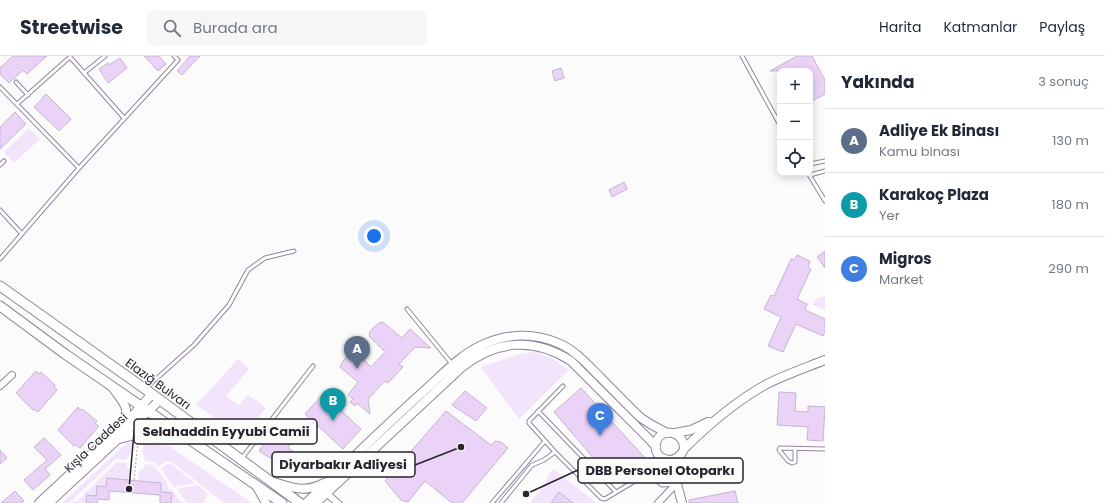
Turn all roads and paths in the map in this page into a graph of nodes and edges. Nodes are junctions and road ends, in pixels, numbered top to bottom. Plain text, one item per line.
1 (104, 56) edge
2 (174, 56) edge
3 (742, 56) edge
4 (84, 73) junction
5 (16, 82) dead end
6 (0, 87) edge
7 (28, 95) junction
8 (17, 104) junction
9 (124, 118) junction
10 (777, 119) edge
11 (4, 161) dead end
12 (825, 161) edge
13 (813, 163) edge
14 (0, 165) edge
15 (79, 168) junction
16 (825, 171) edge
17 (813, 173) edge
18 (810, 176) edge
19 (825, 201) edge
20 (0, 210) edge
21 (22, 234) junction
22 (294, 251) dead end
23 (0, 259) edge
24 (0, 286) edge
25 (0, 306) edge
26 (407, 309) dead end
27 (825, 360) edge
28 (453, 365) junction
29 (313, 366) dead end
30 (12, 375) dead end
31 (110, 385) junction
32 (0, 386) edge
33 (563, 386) dead end
34 (148, 392) junction
35 (160, 400) junction
36 (144, 409) junction
37 (538, 411) junction
38 (713, 421) junction
39 (126, 422) junction
40 (181, 433) junction
41 (671, 433) junction
42 (138, 437) dead end
43 (117, 440) junction
44 (545, 441) junction
45 (656, 447) junction
46 (795, 449) junction
47 (825, 449) edge
48 (555, 452) junction
49 (682, 453) junction
50 (241, 460) junction
51 (665, 460) junction
52 (332, 478) junction
53 (134, 480) dead end
54 (270, 481) junction
55 (676, 482) junction
56 (255, 484) junction
57 (616, 492) junction
58 (326, 493) junction
59 (39, 503) edge
60 (49, 503) edge
61 (266, 503) edge
62 (282, 503) edge
63 (300, 503) edge
64 (306, 503) edge
65 (316, 503) edge
66 (338, 503) edge
67 (492, 503) edge
68 (501, 503) edge
69 (658, 503) edge
70 (682, 503) edge

1 - 4 lane
2 - 9 lane
3 - 10 lane
4 - 7 lane
4 - 9 lane
5 - 7 lane
6 - 8 lane
7 - 8 lane
8 - 15 lane
9 - 15 lane
11 - 14 lane
12 - 13 lane
15 - 21 lane
16 - 17 lane
18 - 19 lane
20 - 21 lane
21 - 23 lane
22 - 34 lane
24 - 34 main road, Elazığ Bulvarı
25 - 31 main road
26 - 28 lane
27 - 38 street
28 - 41 street
28 - 52 street
29 - 50 lane
30 - 32 street
31 - 36 main road
31 - 39 street
33 - 37 lane
34 - 35 main road, Elazığ Bulvarı
34 - 36 street
35 - 36 street, Kışla Caddesi
35 - 50 main road, Elazığ Bulvarı
36 - 39 street
36 - 40 main road
36 - 43 street, Kışla Caddesi
37 - 44 lane
37 - 57 lane
38 - 41 street
38 - 49 street
39 - 59 street
40 - 43 street
40 - 56 main road
41 - 45 street
41 - 49 street
42 - 53 path
43 - 60 street, Kışla Caddesi
44 - 48 lane
44 - 67 lane
45 - 51 street
45 - 58 street
46 - 46 lane
46 - 47 lane
48 - 57 lane
48 - 68 lane
49 - 51 street
49 - 55 street
50 - 54 main road, Elazığ Bulvarı
51 - 55 street
52 - 54 street
52 - 64 street
54 - 63 main road, Elazığ Bulvarı
55 - 57 lane
55 - 69 street
55 - 70 street
56 - 61 street
56 - 62 main road
58 - 65 street
58 - 66 street

